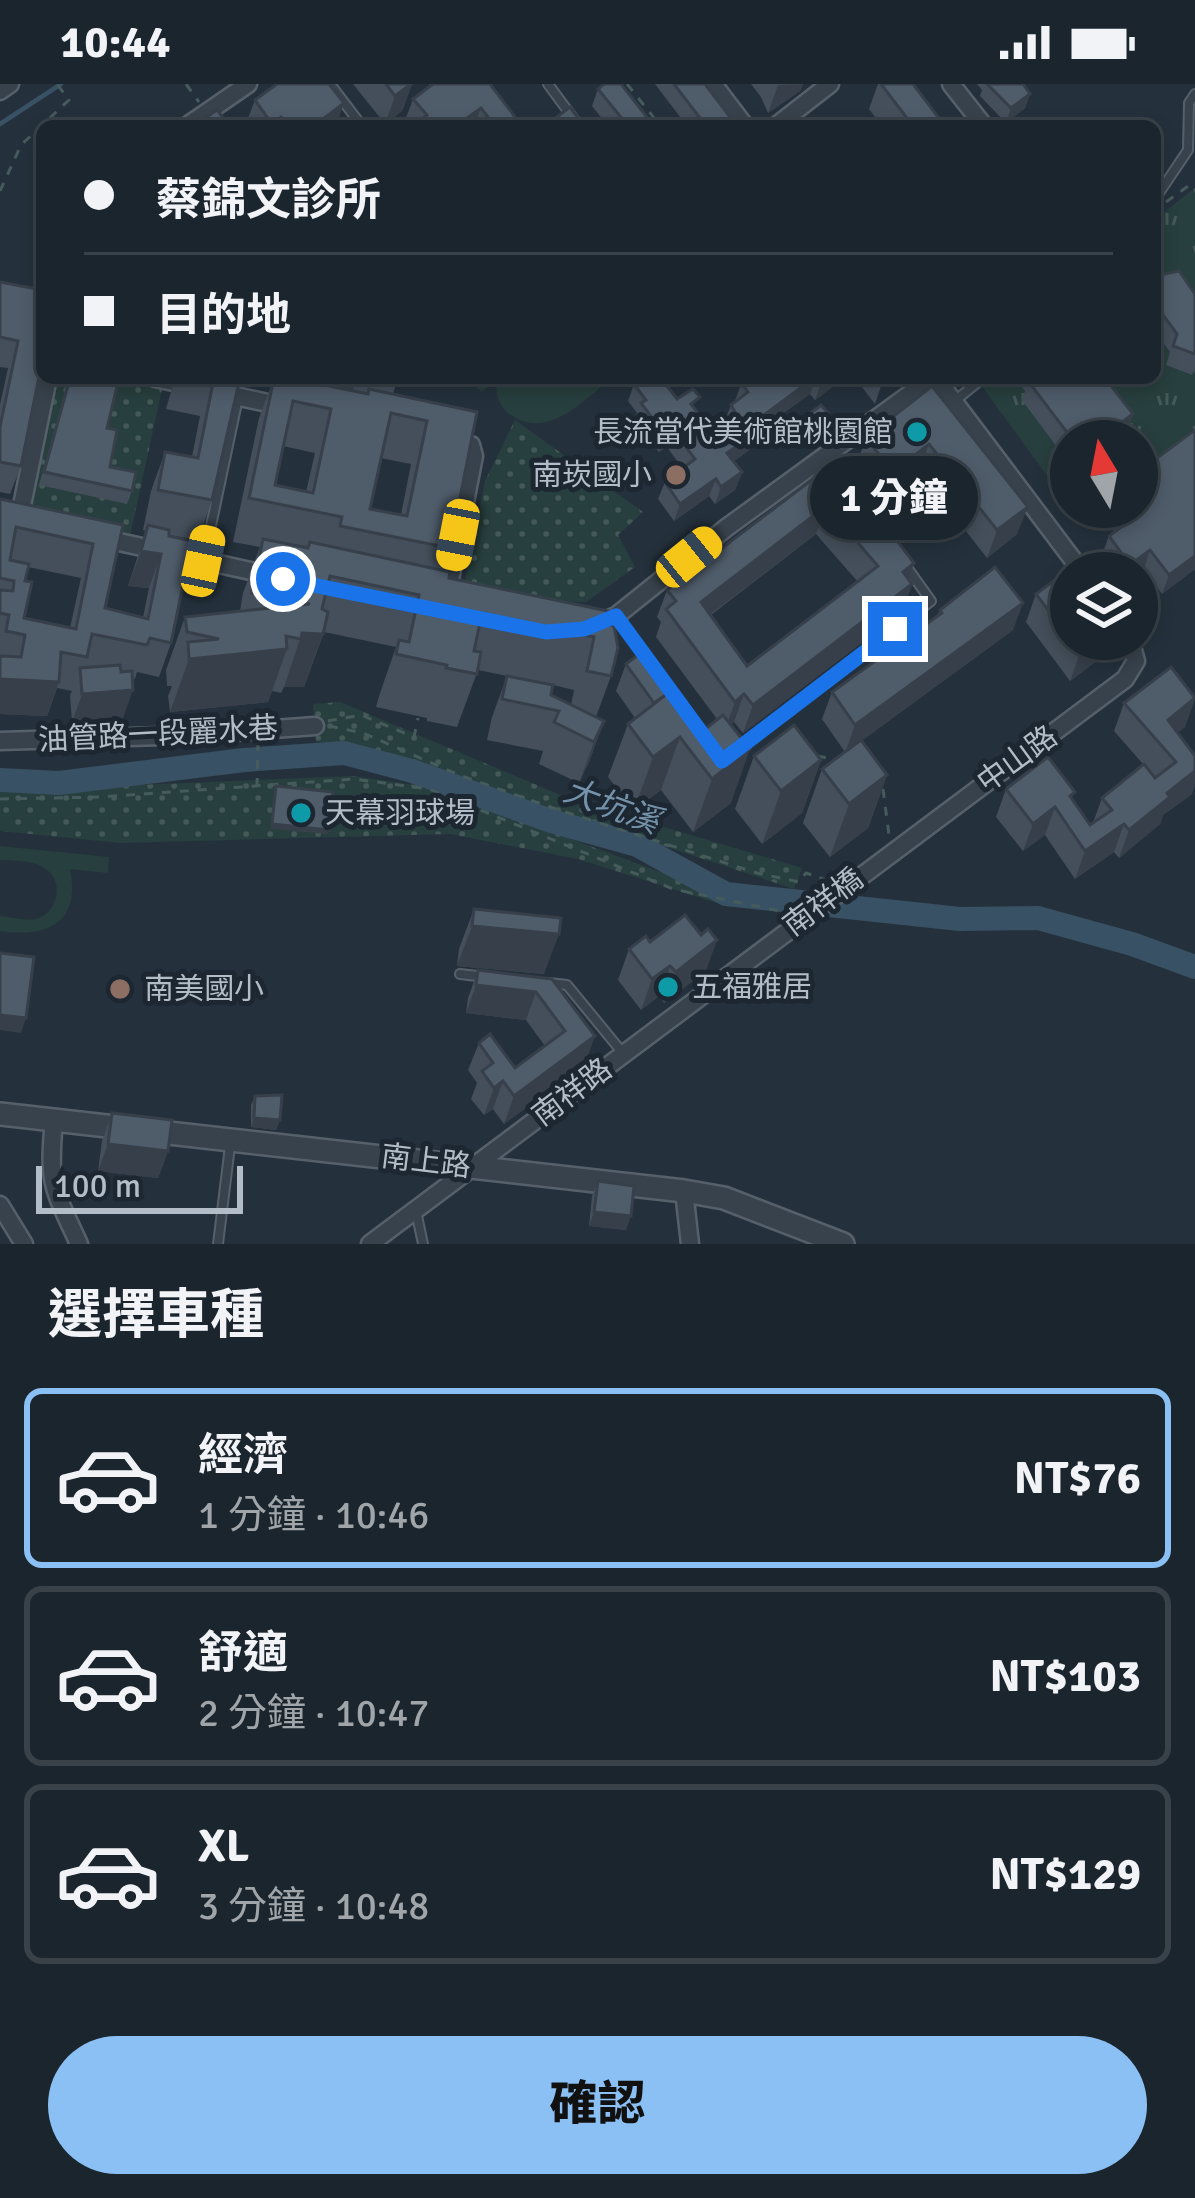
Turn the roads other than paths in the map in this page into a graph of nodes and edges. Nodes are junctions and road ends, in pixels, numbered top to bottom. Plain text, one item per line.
1 (10, 84) edge
2 (248, 84) edge
3 (330, 84) edge
4 (548, 84) edge
5 (712, 84) edge
6 (830, 84) edge
7 (951, 84) edge
8 (0, 91) edge
9 (1195, 94) edge
10 (196, 120) edge
11 (357, 120) edge
12 (575, 120) edge
13 (740, 120) edge
14 (784, 120) edge
15 (979, 120) edge
16 (1192, 138) edge
17 (1161, 190) edge
18 (46, 384) edge
19 (196, 384) edge
20 (926, 384) edge
21 (939, 384) edge
22 (976, 384) edge
23 (231, 389) edge
24 (954, 402) junction
25 (308, 411) edge
26 (424, 436) edge
27 (826, 457) junction
28 (853, 493) edge
29 (9, 518) edge
30 (42, 525) edge
31 (88, 535) edge
32 (1067, 552) edge
33 (203, 561) junction
34 (905, 565) edge
35 (291, 580) edge
36 (443, 614) edge
37 (616, 616) junction
38 (565, 631) edge
39 (1136, 660) edge
40 (315, 726) road end
41 (0, 741) edge
42 (709, 743) edge
43 (736, 751) edge
44 (874, 865) joint
45 (773, 940) joint
46 (460, 974) dead end
47 (503, 978) edge
48 (546, 982) edge
49 (623, 1053) junction
50 (0, 1114) edge
51 (54, 1119) junction
52 (231, 1138) junction
53 (473, 1166) junction
54 (684, 1191) junction
55 (0, 1205) edge
56 (416, 1209) junction
57 (24, 1244) edge
58 (79, 1244) edge
59 (218, 1244) edge
60 (370, 1244) edge
61 (424, 1244) edge
62 (690, 1244) edge
63 (843, 1244) edge

1 - 8 street
2 - 10 street
3 - 11 lane
4 - 12 lane
5 - 13 street
6 - 14 street
7 - 15 street
9 - 16 lane
16 - 17 lane
18 - 29 street
19 - 23 street
20 - 27 street
21 - 24 street
22 - 24 lane
23 - 25 street
23 - 33 lane
24 - 32 street
26 - 36 street
27 - 28 lane
27 - 37 street
29 - 30 street
31 - 33 street
33 - 35 street
34 - 43 lane
37 - 38 street
37 - 42 lane
39 - 44 street, 中山路
40 - 41 street, 油管路一段麗水巷
44 - 45 street, 南祥橋
45 - 49 street, 南祥路
46 - 47 lane
48 - 49 lane
49 - 53 street, 南祥路
50 - 51 street, 南上路
51 - 52 street, 南上路
51 - 58 street
52 - 53 street, 南上路
52 - 59 lane
53 - 54 street, 南上路
53 - 56 street, 南祥路
54 - 62 street
54 - 63 street, 南上路
55 - 57 street
56 - 60 street, 南祥路
56 - 61 lane

